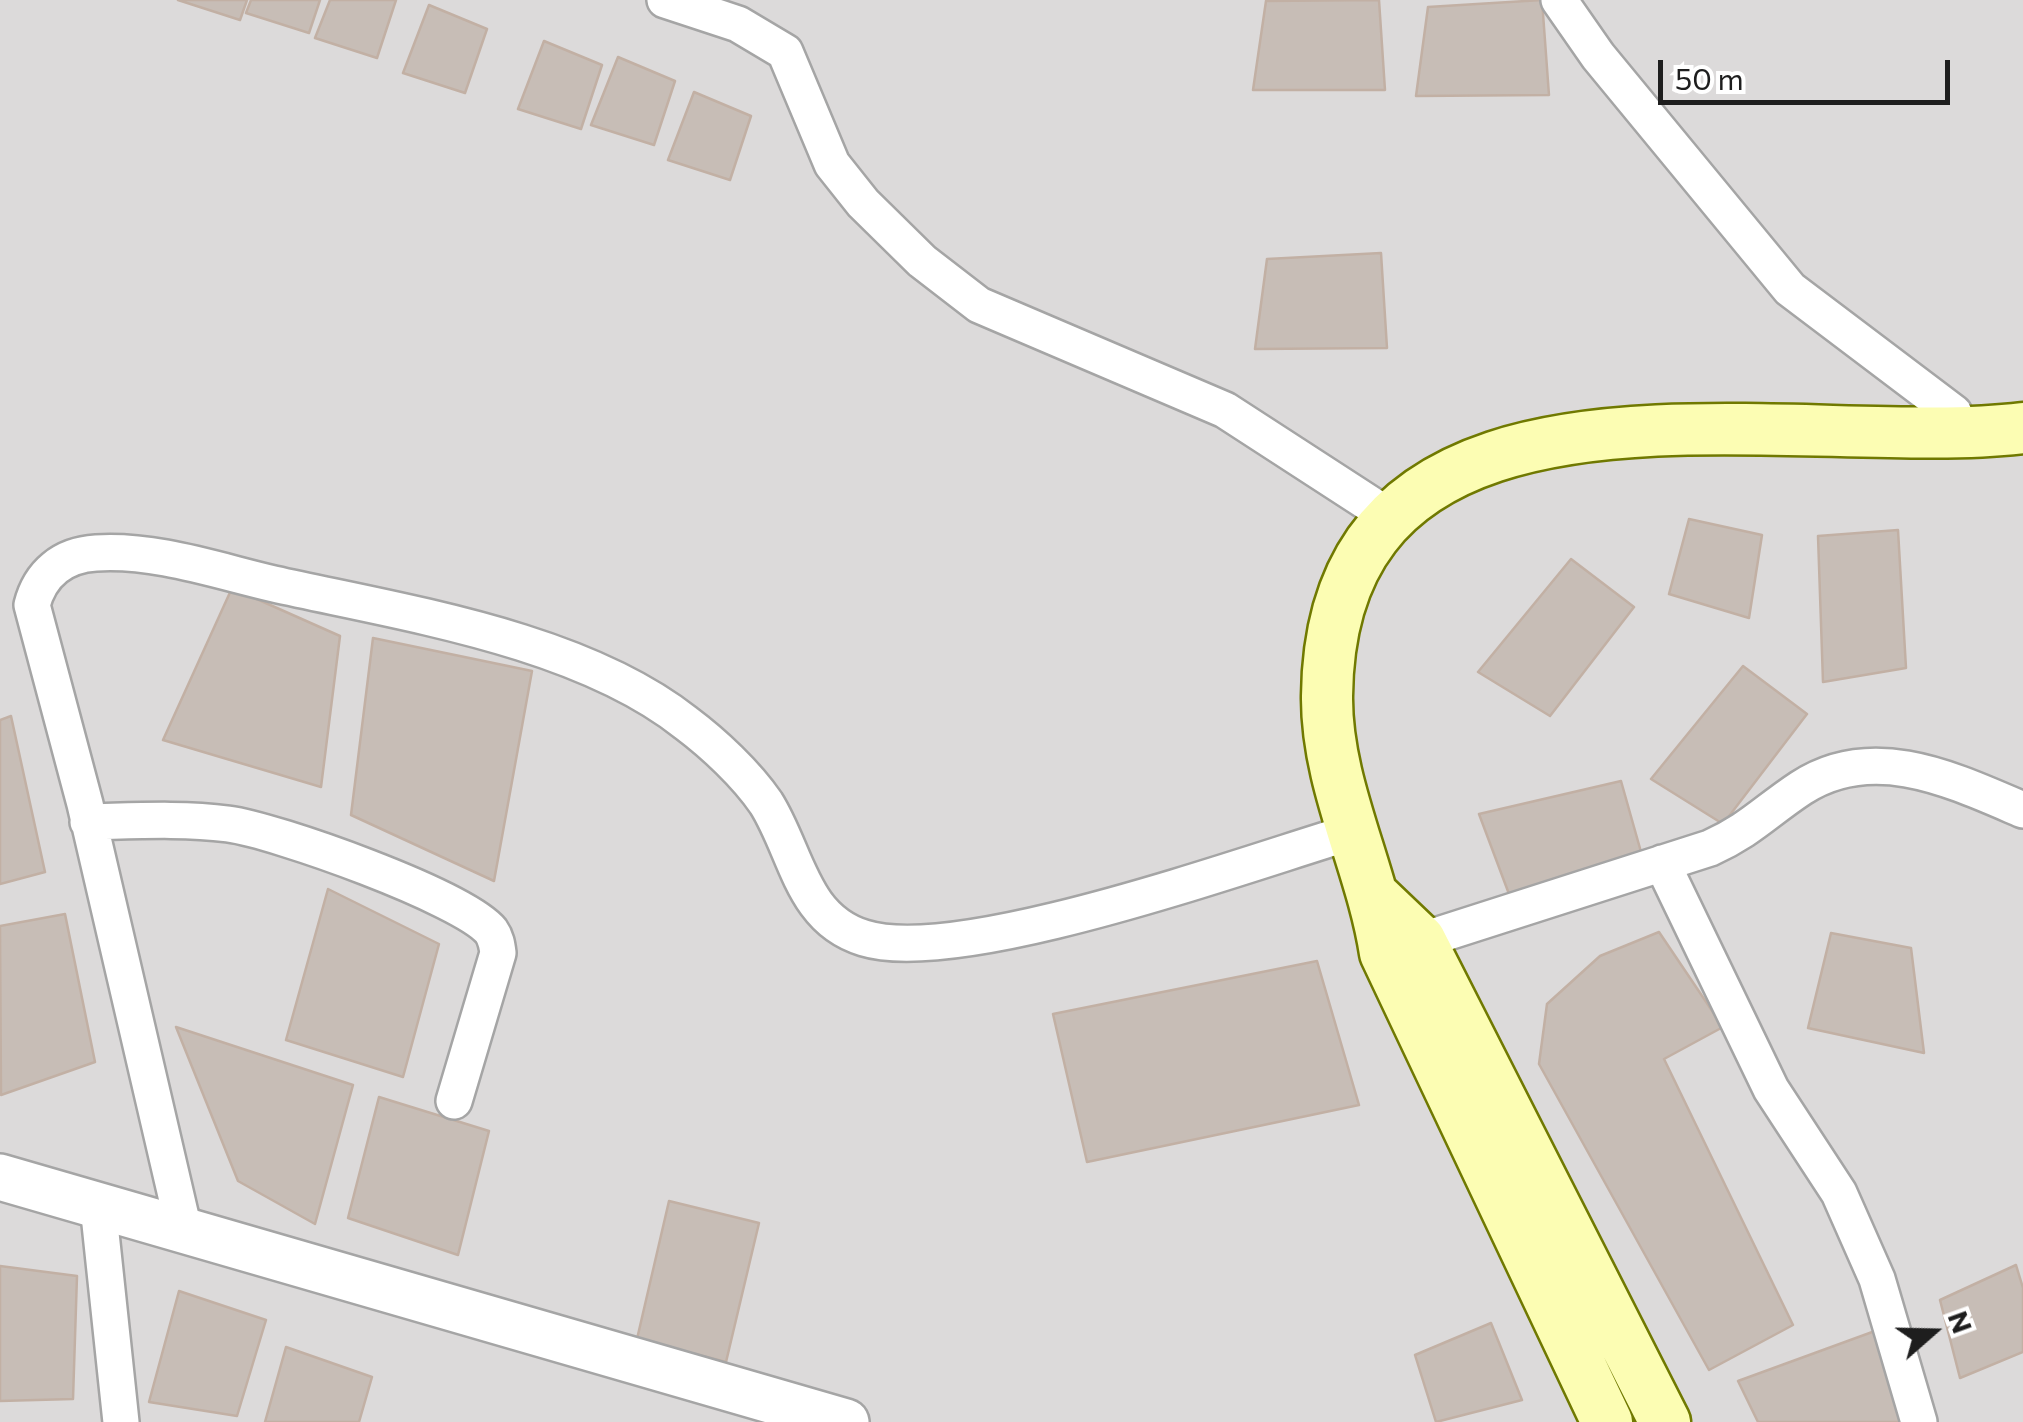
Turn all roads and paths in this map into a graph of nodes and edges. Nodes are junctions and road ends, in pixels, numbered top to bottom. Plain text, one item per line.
1 (665, 0) edge
2 (1559, 0) edge
3 (2023, 397) edge
4 (1942, 426) junction
5 (2023, 428) edge
6 (1390, 517) junction
7 (2023, 810) edge
8 (88, 822) junction
9 (1355, 831) junction
10 (1662, 864) junction
11 (1402, 947) junction
12 (454, 1101) dead end
13 (0, 1177) edge
14 (98, 1205) junction
15 (184, 1230) junction
16 (121, 1422) edge
17 (846, 1422) edge
18 (1607, 1422) edge
19 (1665, 1422) edge
20 (1919, 1422) edge

1 - 6 street
2 - 4 street
3 - 4 main road
4 - 5 main road
4 - 6 main road
6 - 9 main road
7 - 10 street
8 - 9 street
8 - 12 street
8 - 15 street
9 - 11 main road
10 - 11 street
10 - 20 street
11 - 18 main road
11 - 19 main road
13 - 14 street
14 - 15 street
14 - 16 street
15 - 17 street

